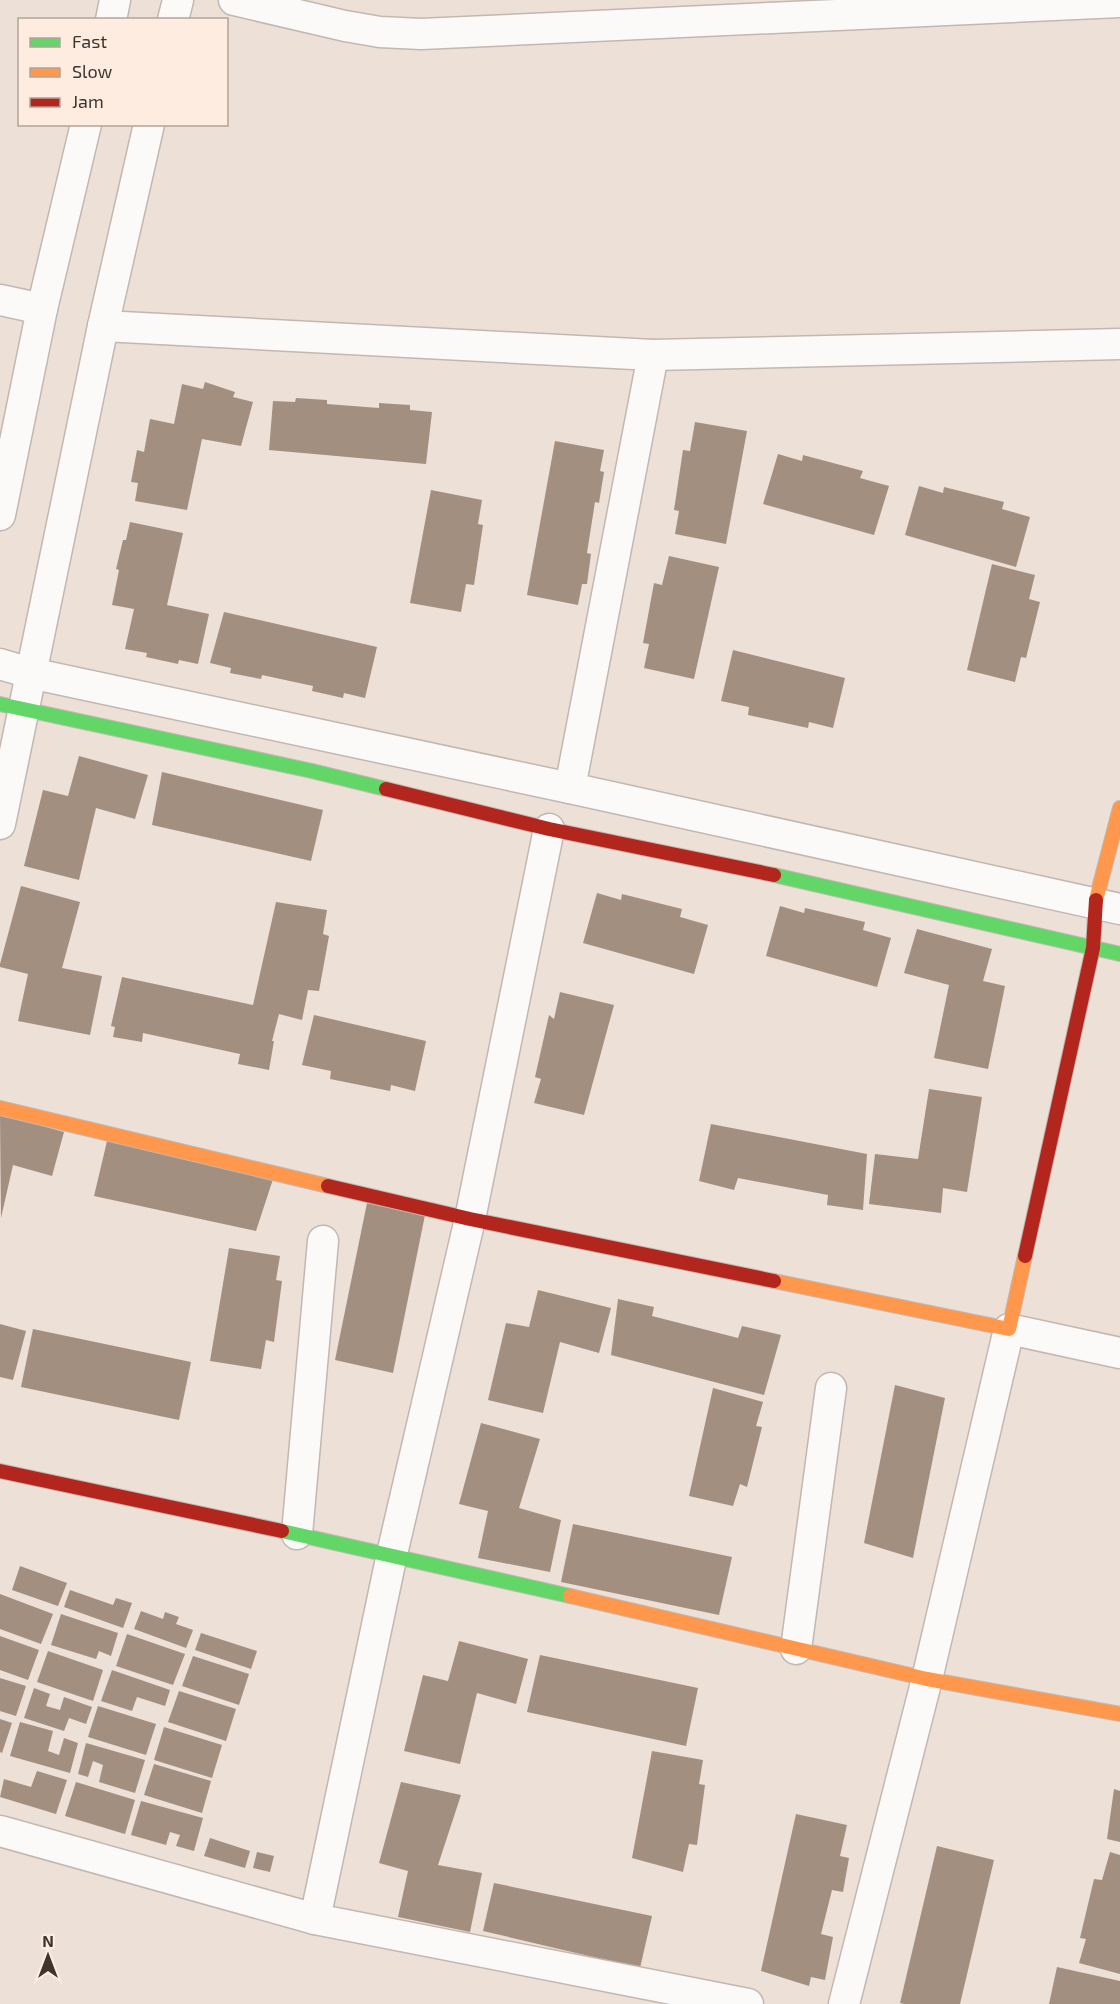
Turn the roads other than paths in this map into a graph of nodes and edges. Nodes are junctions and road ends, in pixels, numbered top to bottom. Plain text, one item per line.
1 (116, 0) edge
2 (178, 0) edge
3 (234, 0) edge
4 (1120, 2) edge
5 (917, 6) edge
6 (112, 18) edge
7 (174, 18) edge
8 (86, 126) edge
9 (149, 126) edge
10 (0, 300) edge
11 (42, 309) junction
12 (103, 326) junction
13 (1120, 344) edge
14 (653, 355) junction
15 (0, 515) edge
16 (0, 664) edge
17 (30, 673) junction
18 (12, 707) edge
19 (570, 788) junction
20 (1120, 808) edge
21 (0, 824) edge
22 (549, 829) junction
23 (1107, 906) edge
24 (1093, 948) junction
25 (1120, 954) edge
26 (0, 1108) edge
27 (470, 1219) junction
28 (323, 1241) dead end
29 (1009, 1329) junction
30 (1120, 1353) edge
31 (831, 1388) dead end
32 (0, 1471) edge
33 (297, 1534) junction
34 (392, 1554) junction
35 (796, 1649) junction
36 (927, 1679) junction
37 (1120, 1714) edge
38 (0, 1831) edge
39 (315, 1919) junction
40 (748, 2004) edge
41 (844, 2004) edge

1 - 6 street
2 - 7 street
3 - 5 street
4 - 5 street
8 - 11 street
9 - 12 street
10 - 11 street
11 - 15 street
12 - 14 street
12 - 17 street
13 - 14 street
14 - 19 street
16 - 17 street
17 - 18 street
17 - 19 street
18 - 21 street
18 - 22 street
19 - 23 street
20 - 23 street
22 - 24 street
22 - 27 street
23 - 24 street
24 - 25 street
24 - 29 street
26 - 27 street
27 - 29 street
27 - 34 street
28 - 33 street
29 - 30 street
29 - 36 street
31 - 35 street
32 - 33 street
33 - 34 street
34 - 35 street
34 - 39 street
35 - 36 street
36 - 37 street
36 - 41 street
38 - 39 street
39 - 40 street

